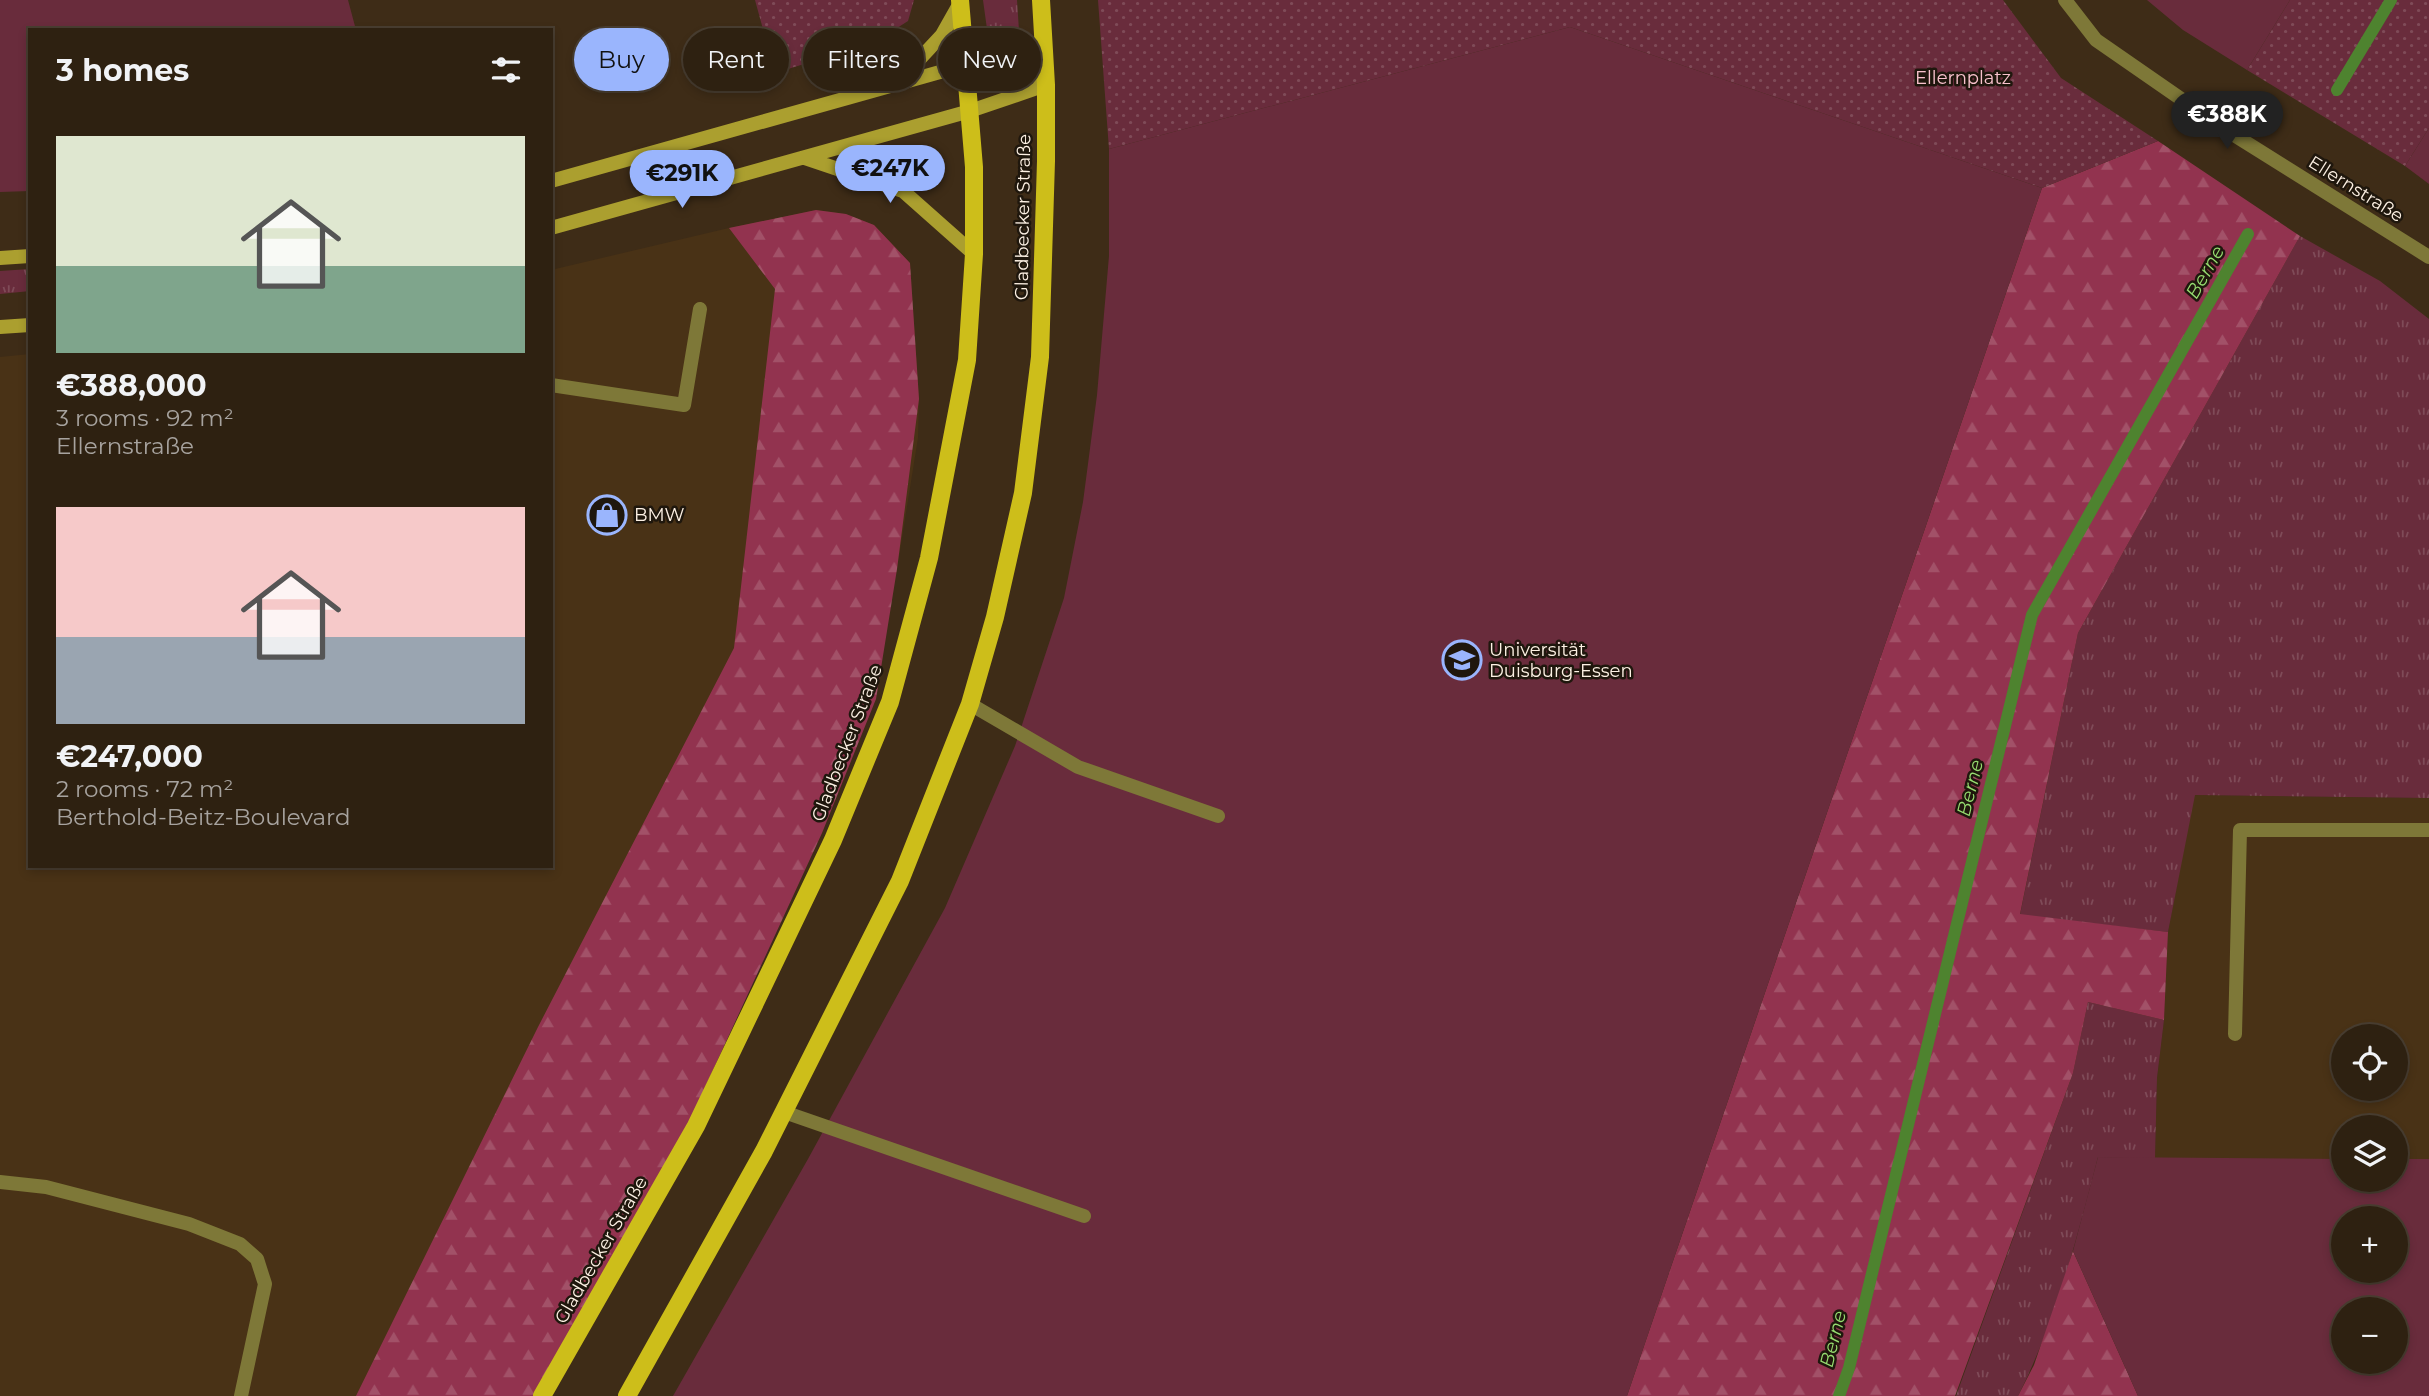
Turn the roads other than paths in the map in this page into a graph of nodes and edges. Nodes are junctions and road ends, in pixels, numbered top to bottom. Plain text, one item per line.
1 (1041, 0) edge
2 (2065, 0) edge
3 (960, 1) edge
4 (962, 28) edge
5 (924, 56) edge
6 (1041, 84) edge
7 (1046, 85) junction
8 (867, 91) edge
9 (968, 91) edge
10 (970, 111) junction
11 (803, 158) junction
12 (553, 180) edge
13 (553, 227) edge
14 (974, 254) junction
15 (28, 256) edge
16 (2429, 257) edge
17 (0, 258) edge
18 (701, 309) dead end
19 (28, 324) edge
20 (0, 327) edge
21 (553, 385) edge
22 (970, 704) junction
23 (1218, 816) dead end
24 (2429, 830) edge
25 (2235, 1034) dead end
26 (784, 1112) junction
27 (0, 1182) edge
28 (1084, 1216) dead end
29 (241, 1396) edge
30 (542, 1396) edge
31 (627, 1396) edge

1 - 7 main road, Gladbecker Straße
2 - 16 street, Ellernstraße
3 - 4 main road, Gladbecker Straße
3 - 5 main road
6 - 7 main road
7 - 10 main road
7 - 22 main road, Gladbecker Straße
8 - 12 main road
9 - 10 main road, Gladbecker Straße
10 - 11 main road
10 - 14 main road, Gladbecker Straße
11 - 13 main road
11 - 14 main road
14 - 30 main road, Gladbecker Straße
15 - 17 main road
18 - 21 street
19 - 20 main road
22 - 23 street
22 - 26 main road, Gladbecker Straße
24 - 25 street
26 - 28 street
26 - 31 main road, Gladbecker Straße
27 - 29 street

